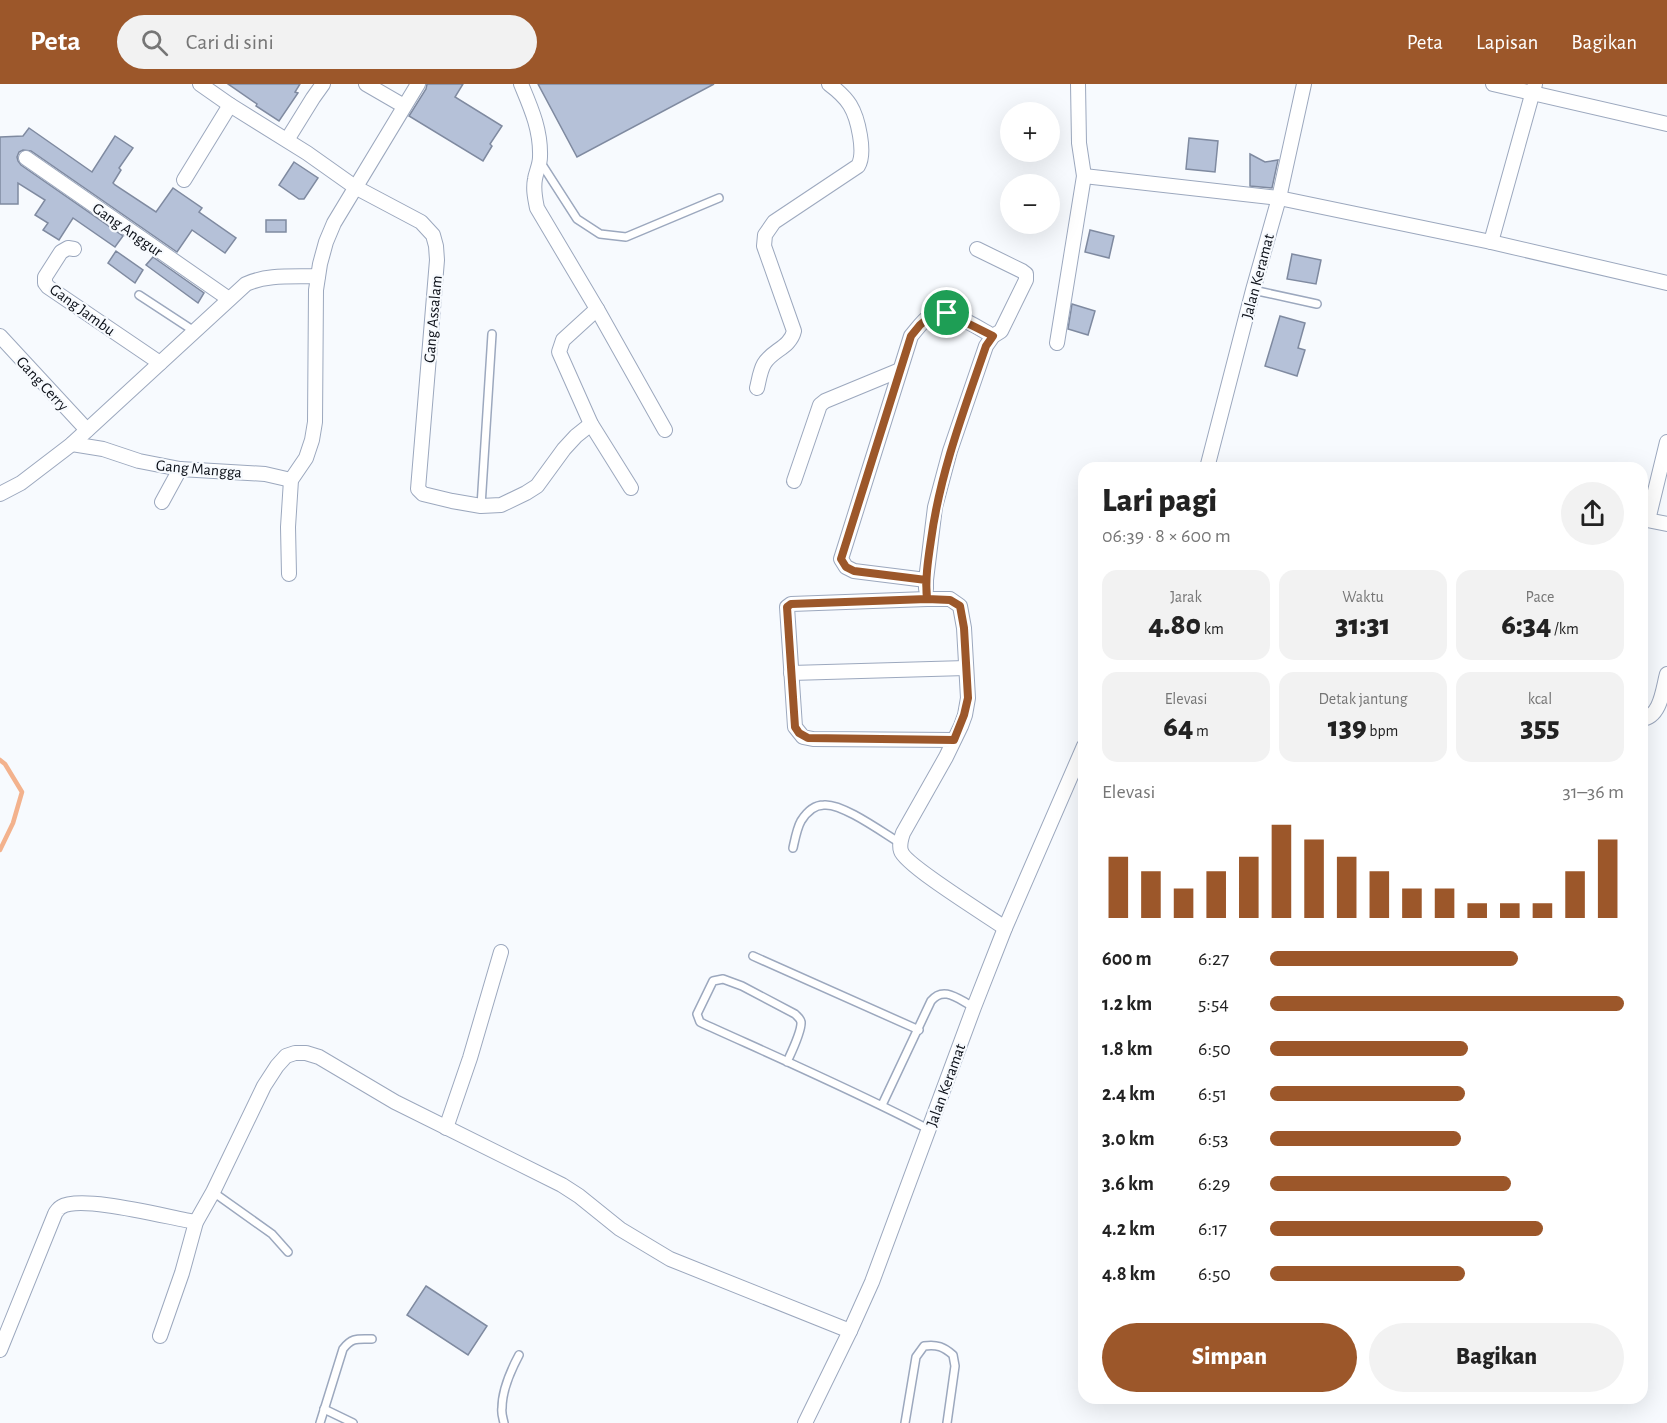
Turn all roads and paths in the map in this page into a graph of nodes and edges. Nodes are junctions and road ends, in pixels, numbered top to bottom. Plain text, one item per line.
1 (200, 84) edge
2 (323, 84) edge
3 (366, 84) edge
4 (418, 84) edge
5 (521, 84) edge
6 (829, 84) edge
7 (1078, 84) edge
8 (1304, 84) edge
9 (1493, 84) edge
10 (1534, 89) edge
11 (230, 105) junction
12 (404, 106) junction
13 (1667, 124) edge
14 (287, 140) junction
15 (26, 158) dead end
16 (540, 160) junction
17 (1084, 176) junction
18 (184, 180) dead end
19 (355, 187) junction
20 (719, 198) dead end
21 (1279, 198) junction
22 (1491, 242) junction
23 (74, 249) dead end
24 (977, 249) dead end
25 (318, 276) junction
26 (1667, 283) edge
27 (1253, 290) junction
28 (139, 295) dead end
29 (229, 299) junction
30 (1317, 304) dead end
31 (597, 309) junction
32 (195, 332) junction
33 (492, 334) dead end
34 (0, 336) edge
35 (993, 336) junction
36 (1057, 343) dead end
37 (160, 363) junction
38 (900, 370) junction
39 (757, 388) dead end
40 (591, 424) junction
41 (87, 430) junction
42 (665, 430) dead end
43 (1667, 442) edge
44 (72, 444) junction
45 (1209, 462) edge
46 (180, 469) junction
47 (291, 480) junction
48 (794, 481) dead end
49 (631, 488) dead end
50 (0, 494) edge
51 (162, 502) dead end
52 (482, 506) junction
53 (1648, 512) edge
54 (1648, 519) edge
55 (1667, 524) edge
56 (289, 574) dead end
57 (926, 580) junction
58 (927, 599) junction
59 (966, 668) junction
60 (791, 673) junction
61 (1667, 674) edge
62 (1648, 718) edge
63 (954, 740) junction
64 (1078, 760) edge
65 (900, 843) junction
66 (793, 848) dead end
67 (1005, 928) junction
68 (501, 952) dead end
69 (753, 956) dead end
70 (974, 1007) junction
71 (919, 1030) junction
72 (787, 1062) junction
73 (882, 1105) junction
74 (446, 1128) junction
75 (928, 1129) junction
76 (213, 1192) junction
77 (196, 1222) junction
78 (288, 1252) dead end
79 (850, 1330) junction
80 (160, 1336) dead end
81 (372, 1338) dead end
82 (0, 1350) edge
83 (519, 1355) dead end
84 (324, 1409) junction
85 (320, 1423) edge
86 (353, 1423) edge
87 (504, 1423) edge
88 (805, 1423) edge
89 (905, 1423) edge
90 (947, 1423) edge

1 - 11 street, Gang Assalam
2 - 14 street
3 - 12 street
4 - 12 street
5 - 16 street
6 - 39 street
7 - 17 street
8 - 21 street, Jalan Keramat
9 - 10 street
10 - 13 street
10 - 22 street
11 - 14 street, Gang Assalam
11 - 18 street
12 - 19 street
14 - 19 street, Gang Assalam
15 - 29 street, Gang Anggur
16 - 20 lane
16 - 31 street
17 - 21 street
17 - 36 street
19 - 25 street
19 - 52 street, Gang Assalam
21 - 22 street
21 - 27 street, Jalan Keramat
22 - 26 street
23 - 37 street, Gang Jambu
24 - 35 street
25 - 29 street
25 - 47 street
27 - 30 lane
27 - 45 street, Jalan Keramat
28 - 32 lane
29 - 32 street
31 - 40 street
31 - 42 street
32 - 37 street
33 - 52 lane
34 - 41 street, Gang Cerry
35 - 38 street
35 - 57 street
37 - 41 street
38 - 48 street
38 - 57 street
40 - 49 street
40 - 52 street
41 - 44 street
43 - 53 street
44 - 46 street, Gang Mangga
44 - 50 street
46 - 47 street, Gang Mangga
46 - 51 street
47 - 56 street
54 - 55 street
57 - 58 street
58 - 59 street
58 - 60 street
59 - 60 street
59 - 63 street
60 - 63 street
61 - 62 street
63 - 65 street
64 - 67 street, Jalan Keramat
65 - 66 lane
65 - 67 street
67 - 70 street, Jalan Keramat
68 - 74 street
69 - 71 lane
70 - 71 lane
70 - 75 street, Jalan Keramat
71 - 73 lane
72 - 72 lane
72 - 73 lane
73 - 75 lane
74 - 76 street
74 - 79 street
75 - 79 street, Jalan Keramat
76 - 77 street
76 - 78 lane
77 - 80 street
77 - 82 street
79 - 88 street, Jalan Keramat
81 - 84 lane
83 - 87 lane
84 - 85 lane
84 - 86 lane
89 - 90 lane

